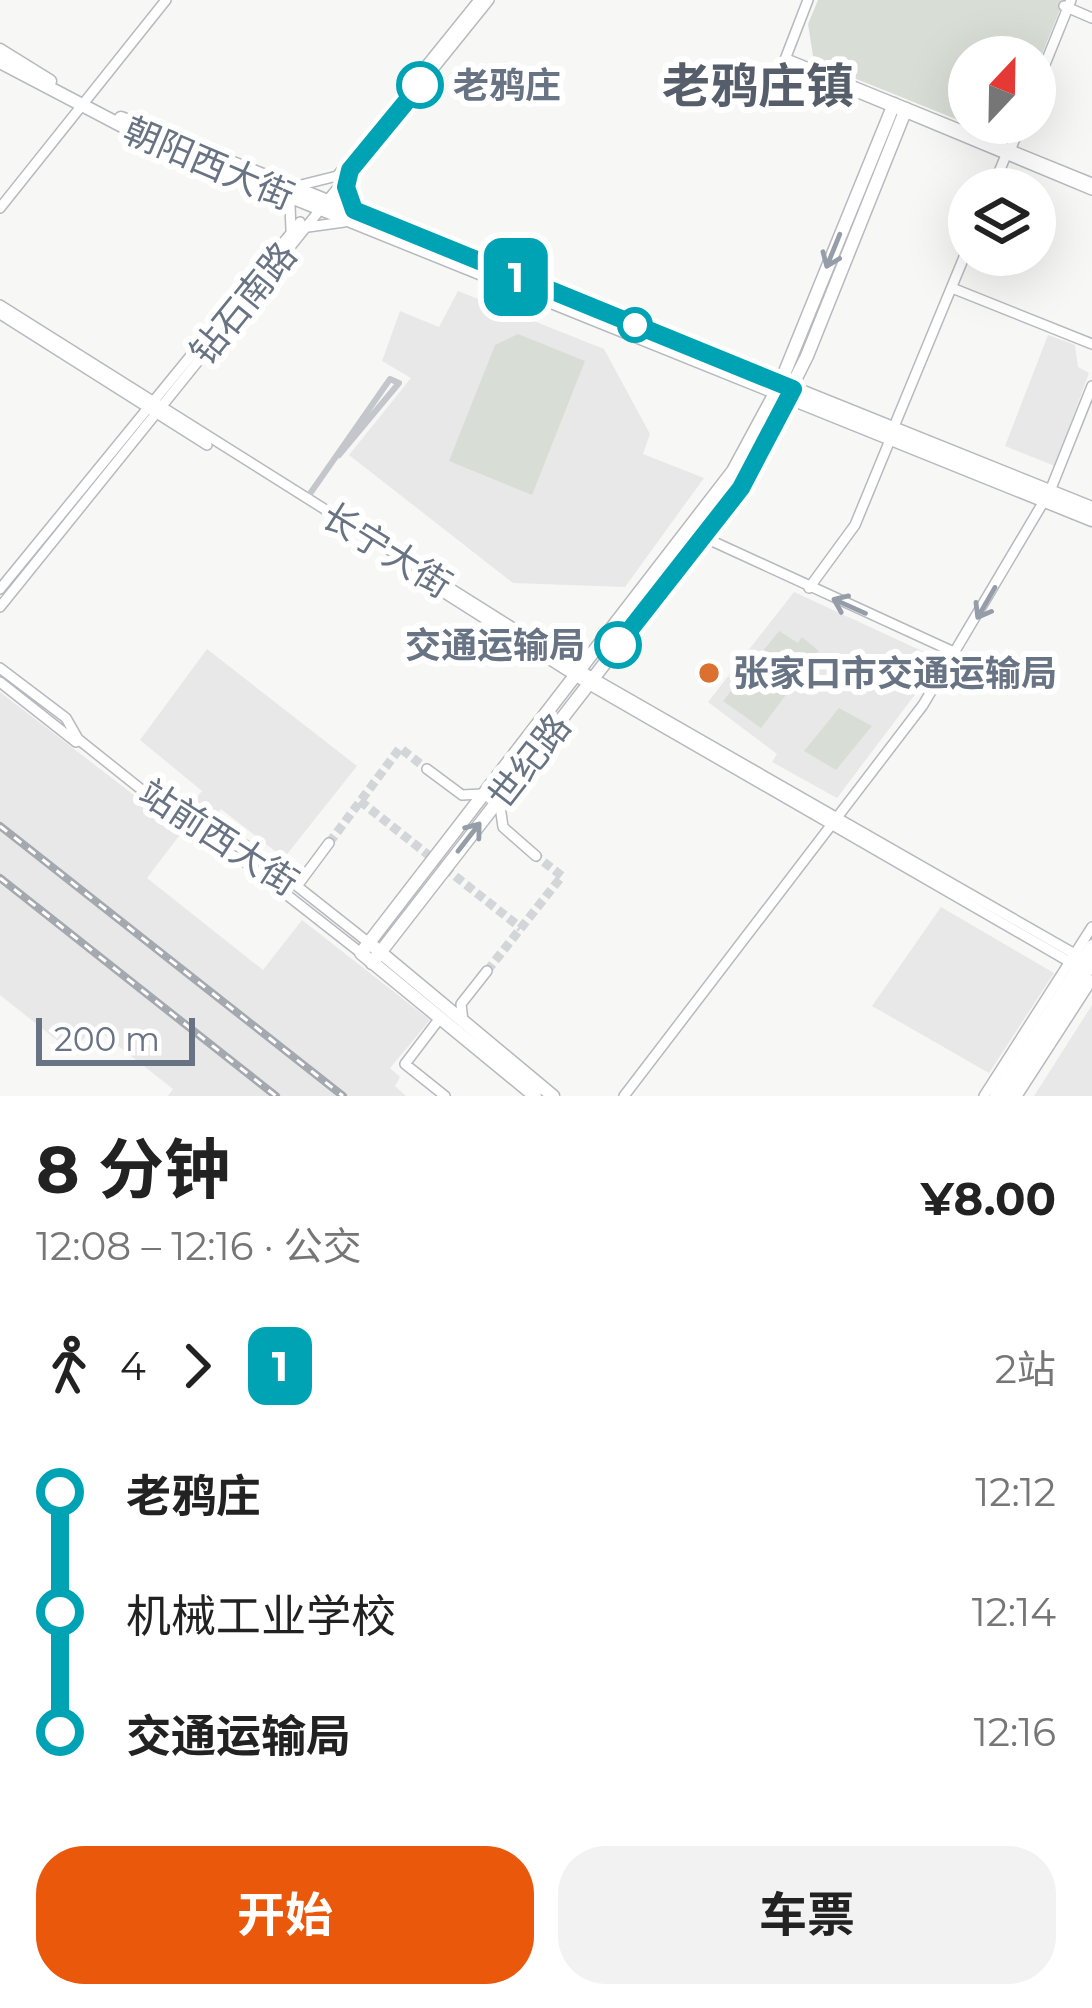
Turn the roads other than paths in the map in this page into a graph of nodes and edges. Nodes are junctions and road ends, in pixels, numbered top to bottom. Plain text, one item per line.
1 (166, 0) edge
2 (479, 0) edge
3 (489, 0) edge
4 (811, 0) edge
5 (1067, 4) edge
6 (1092, 18) edge
7 (1053, 36) edge
8 (1055, 36) edge
9 (0, 50) edge
10 (0, 62) edge
11 (85, 105) junction
12 (898, 109) junction
13 (1011, 144) edge
14 (1007, 153) junction
15 (1001, 168) edge
16 (350, 170) junction
17 (337, 176) junction
18 (1092, 187) edge
19 (281, 188) junction
20 (319, 203) junction
21 (0, 208) edge
22 (362, 220) junction
23 (293, 235) junction
24 (957, 276) edge
25 (952, 288) junction
26 (0, 305) edge
27 (0, 314) edge
28 (1092, 344) edge
29 (1092, 386) edge
30 (784, 391) junction
31 (154, 407) junction
32 (892, 434) junction
33 (339, 454) junction
34 (1047, 496) junction
35 (306, 500) junction
36 (1092, 508) edge
37 (1092, 520) edge
38 (688, 530) junction
39 (700, 539) junction
40 (809, 588) junction
41 (0, 589) edge
42 (0, 607) edge
43 (956, 653) junction
44 (0, 668) edge
45 (578, 672) junction
46 (591, 681) junction
47 (0, 682) edge
48 (427, 769) tunnel mouth
49 (489, 787) junction
50 (501, 796) junction
51 (835, 820) junction
52 (181, 823) junction
53 (329, 843) tunnel mouth
54 (536, 856) tunnel mouth
55 (297, 886) junction
56 (418, 890) junction
57 (1092, 926) edge
58 (1092, 946) edge
59 (370, 952) junction
60 (1085, 965) edge
61 (487, 971) tunnel mouth
62 (440, 1018) junction
63 (463, 1021) junction
64 (494, 1055) junction
65 (527, 1094) edge
66 (445, 1096) edge
67 (554, 1096) edge
68 (623, 1096) edge
69 (983, 1096) edge
70 (996, 1096) edge
71 (1006, 1096) edge
72 (1017, 1096) edge

1 - 11 main road
2 - 17 main road, 钻石南路
3 - 16 main road, 钻石南路
4 - 12 main road
5 - 6 main road
5 - 7 main road
5 - 8 main road
9 - 11 main road, 朝阳西大街
10 - 11 main road, 朝阳西大街
11 - 19 main road, 朝阳西大街
11 - 21 main road
12 - 14 main road
12 - 30 main road, 世纪路
13 - 14 main road
14 - 15 main road
14 - 18 main road
16 - 20 main road, 钻石南路
16 - 22 main road
17 - 19 main road
17 - 20 main road, 钻石南路
19 - 20 main road, 朝阳西大街
19 - 23 main road
20 - 22 main road, 朝阳西大街
20 - 23 main road, 钻石南路
22 - 23 main road
22 - 30 main road, 朝阳西大街
23 - 31 main road, 钻石南路
24 - 25 main road
25 - 28 main road
25 - 32 main road
26 - 31 main road, 长宁大街
27 - 31 main road, 长宁大街
29 - 34 main road
30 - 32 main road, 朝阳西大街
30 - 38 main road, 世纪路
30 - 39 main road, 世纪路
31 - 35 main road, 长宁大街
31 - 41 main road, 钻石南路
31 - 42 main road, 钻石南路
31 - 45 main road, 长宁大街
32 - 34 main road, 朝阳西大街
32 - 40 main road
33 - 33 street
33 - 35 street
34 - 36 main road, 朝阳西大街
34 - 37 main road, 朝阳西大街
34 -> 43 main road
35 - 45 main road, 长宁大街
38 - 39 main road
38 - 45 main road, 世纪路
39 - 40 main road
39 - 46 main road, 世纪路
43 -> 40 main road
43 - 51 main road
44 - 52 main road, 站前西大街
45 - 46 main road, 长宁大街
45 - 49 main road, 世纪路
46 - 50 main road, 世纪路
46 - 51 main road, 长宁大街
47 - 52 main road, 站前西大街
48 - 49 main road
49 - 50 main road
49 - 56 main road, 世纪路
50 - 54 main road
56 -> 50 main road, 世纪路
51 - 60 main road, 长宁大街
51 - 68 main road
52 - 55 main road, 站前西大街
52 - 59 main road, 站前西大街
53 - 55 main road
55 - 59 main road, 站前西大街
56 - 59 main road, 世纪路
57 - 60 main road
58 - 60 main road
59 - 62 main road, 站前西大街
59 - 63 main road, 站前西大街
60 - 69 main road
60 - 70 main road
60 - 71 main road
60 - 72 main road
61 - 63 main road
62 - 64 main road, 站前西大街
62 - 66 main road
63 - 64 main road, 站前西大街
64 - 65 main road, 站前西大街
64 - 67 main road, 站前西大街

